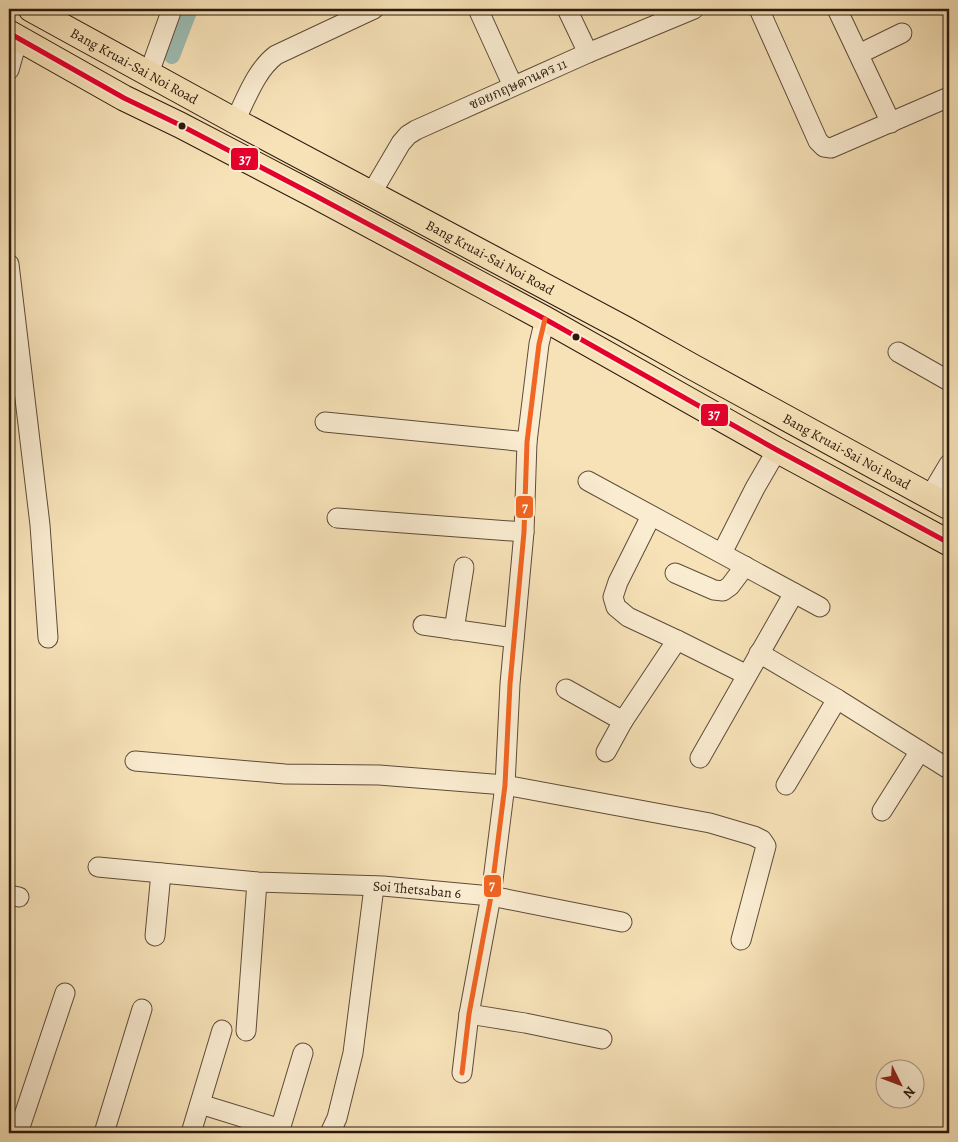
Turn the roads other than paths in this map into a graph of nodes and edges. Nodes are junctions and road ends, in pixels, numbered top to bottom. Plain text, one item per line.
1 (31, 9) edge
2 (172, 9) edge
3 (374, 9) edge
4 (478, 9) edge
5 (567, 9) edge
6 (694, 9) edge
7 (759, 9) edge
8 (837, 9) edge
9 (902, 33) dead end
10 (13, 35) edge
11 (588, 53) junction
12 (859, 54) junction
13 (9, 70) edge
14 (149, 73) junction
15 (514, 86) junction
16 (949, 97) edge
17 (235, 121) junction
18 (891, 123) junction
19 (372, 194) junction
20 (418, 219) junction
21 (405, 244) junction
22 (9, 264) edge
23 (545, 319) junction
24 (898, 352) dead end
25 (949, 381) edge
26 (325, 422) dead end
27 (527, 442) junction
28 (778, 450) junction
29 (949, 464) edge
30 (588, 481) dead end
31 (940, 501) edge
32 (651, 516) junction
33 (337, 518) dead end
34 (524, 532) junction
35 (949, 543) edge
36 (722, 553) junction
37 (745, 566) junction
38 (464, 567) dead end
39 (675, 573) dead end
40 (794, 593) junction
41 (820, 607) dead end
42 (423, 626) dead end
43 (454, 630) junction
44 (48, 638) dead end
45 (514, 638) junction
46 (677, 640) junction
47 (759, 653) junction
48 (747, 675) junction
49 (566, 689) dead end
50 (837, 699) junction
51 (623, 721) junction
52 (920, 751) junction
53 (606, 752) dead end
54 (700, 758) dead end
55 (135, 761) dead end
56 (947, 768) dead end
57 (505, 785) junction
58 (786, 785) dead end
59 (882, 811) dead end
60 (98, 867) dead end
61 (161, 873) junction
62 (257, 882) junction
63 (375, 886) junction
64 (490, 896) junction
65 (622, 922) dead end
66 (155, 936) dead end
67 (742, 940) dead end
68 (65, 993) dead end
69 (142, 1009) dead end
70 (469, 1014) junction
71 (222, 1030) dead end
72 (246, 1031) dead end
73 (602, 1039) dead end
74 (303, 1053) dead end
75 (462, 1073) dead end
76 (200, 1104) junction
77 (280, 1131) edge
78 (18, 1133) edge
79 (104, 1133) edge
80 (191, 1133) edge
81 (330, 1133) edge

1 - 14 main road, Bang Kruai-Sai Noi Road
2 - 14 street
3 - 17 street
4 - 15 street
5 - 11 street
6 - 11 street, ซอยกฤษดานคร 11
7 - 18 street
8 - 12 street
9 - 12 street
10 - 13 street
10 - 21 main road, Bang Kruai-Sai Noi Road
11 - 15 street, ซอยกฤษดานคร 11
12 - 18 street
14 - 17 main road, Bang Kruai-Sai Noi Road
15 - 19 street, ซอยกฤษดานคร 11
16 - 18 street
17 - 19 main road, Bang Kruai-Sai Noi Road
19 - 20 main road, Bang Kruai-Sai Noi Road
20 - 21 main road
20 - 31 main road, Bang Kruai-Sai Noi Road
21 - 23 main road, Bang Kruai-Sai Noi Road
22 - 44 street
23 - 27 street
23 - 28 main road, Bang Kruai-Sai Noi Road
24 - 25 street
26 - 27 street
27 - 34 street
28 - 35 main road, Bang Kruai-Sai Noi Road
28 - 36 street
29 - 31 street
30 - 32 street
32 - 36 street
32 - 46 street
33 - 34 street
34 - 45 street
36 - 37 street
37 - 39 street
37 - 40 street
38 - 43 street
40 - 41 street
40 - 47 street
42 - 43 street
43 - 45 street
45 - 57 street
46 - 48 street
46 - 51 street
47 - 48 street
47 - 50 street
48 - 54 street
49 - 51 street
50 - 52 street
50 - 58 street
51 - 53 street
52 - 56 street
52 - 59 street
55 - 57 street
57 - 64 street
57 - 67 street
60 - 61 street
61 - 62 street
61 - 66 street
62 - 63 street
62 - 72 street
63 - 64 street, Soi Thetsaban 6
63 - 81 street, Soi Thetsaban 6
64 - 65 street, Soi Thetsaban 6
64 - 70 street
68 - 78 street
69 - 79 street
70 - 73 street
70 - 75 street
71 - 76 street
74 - 77 street
76 - 77 street
76 - 80 street

